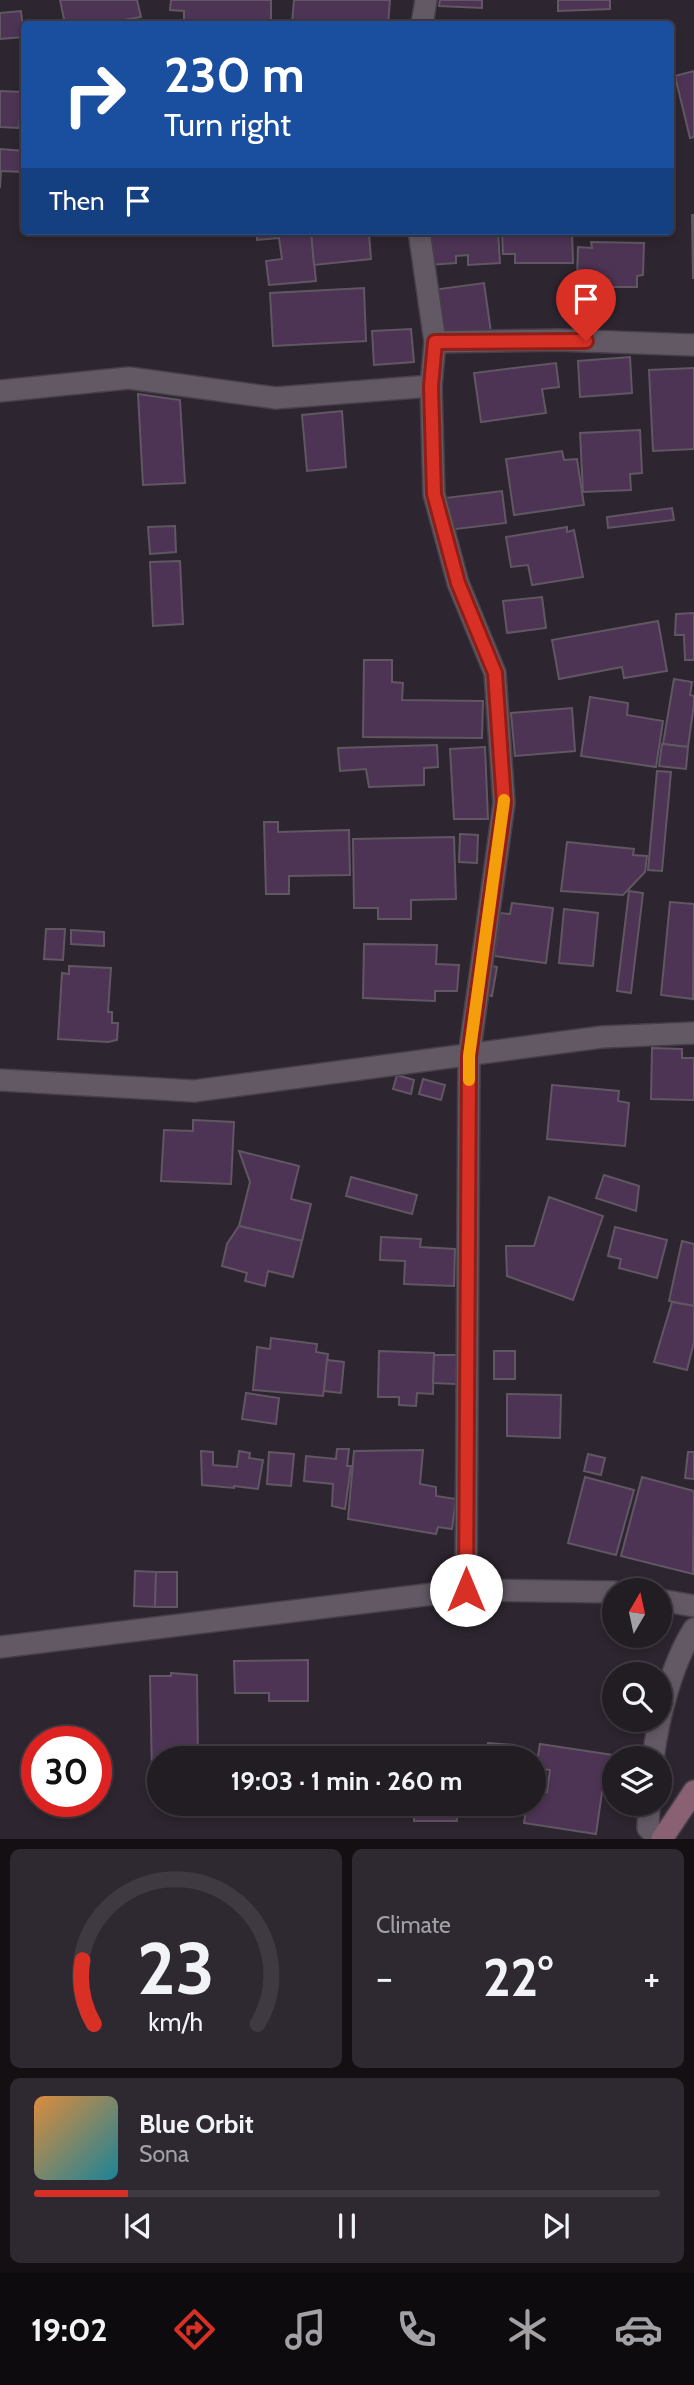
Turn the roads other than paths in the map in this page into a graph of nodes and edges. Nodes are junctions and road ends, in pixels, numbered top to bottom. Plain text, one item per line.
1 (426, 0) edge
2 (422, 21) edge
3 (420, 235) edge
4 (435, 342) junction
5 (694, 345) edge
6 (431, 386) junction
7 (0, 391) edge
8 (694, 1033) edge
9 (469, 1056) junction
10 (0, 1080) edge
11 (466, 1590) junction
12 (602, 1592) edge
13 (672, 1602) edge
14 (694, 1606) edge
15 (694, 1629) edge
16 (0, 1647) edge
17 (656, 1746) edge
18 (694, 1791) edge
19 (648, 1816) edge
20 (661, 1839) edge

1 - 2 street
3 - 4 street
4 - 5 street
4 - 6 street
6 - 7 street
6 - 9 street
8 - 9 street
9 - 10 street
9 - 11 street
11 - 12 street
11 - 16 street
13 - 14 street
15 - 17 street
18 - 20 street
19 - 20 street

